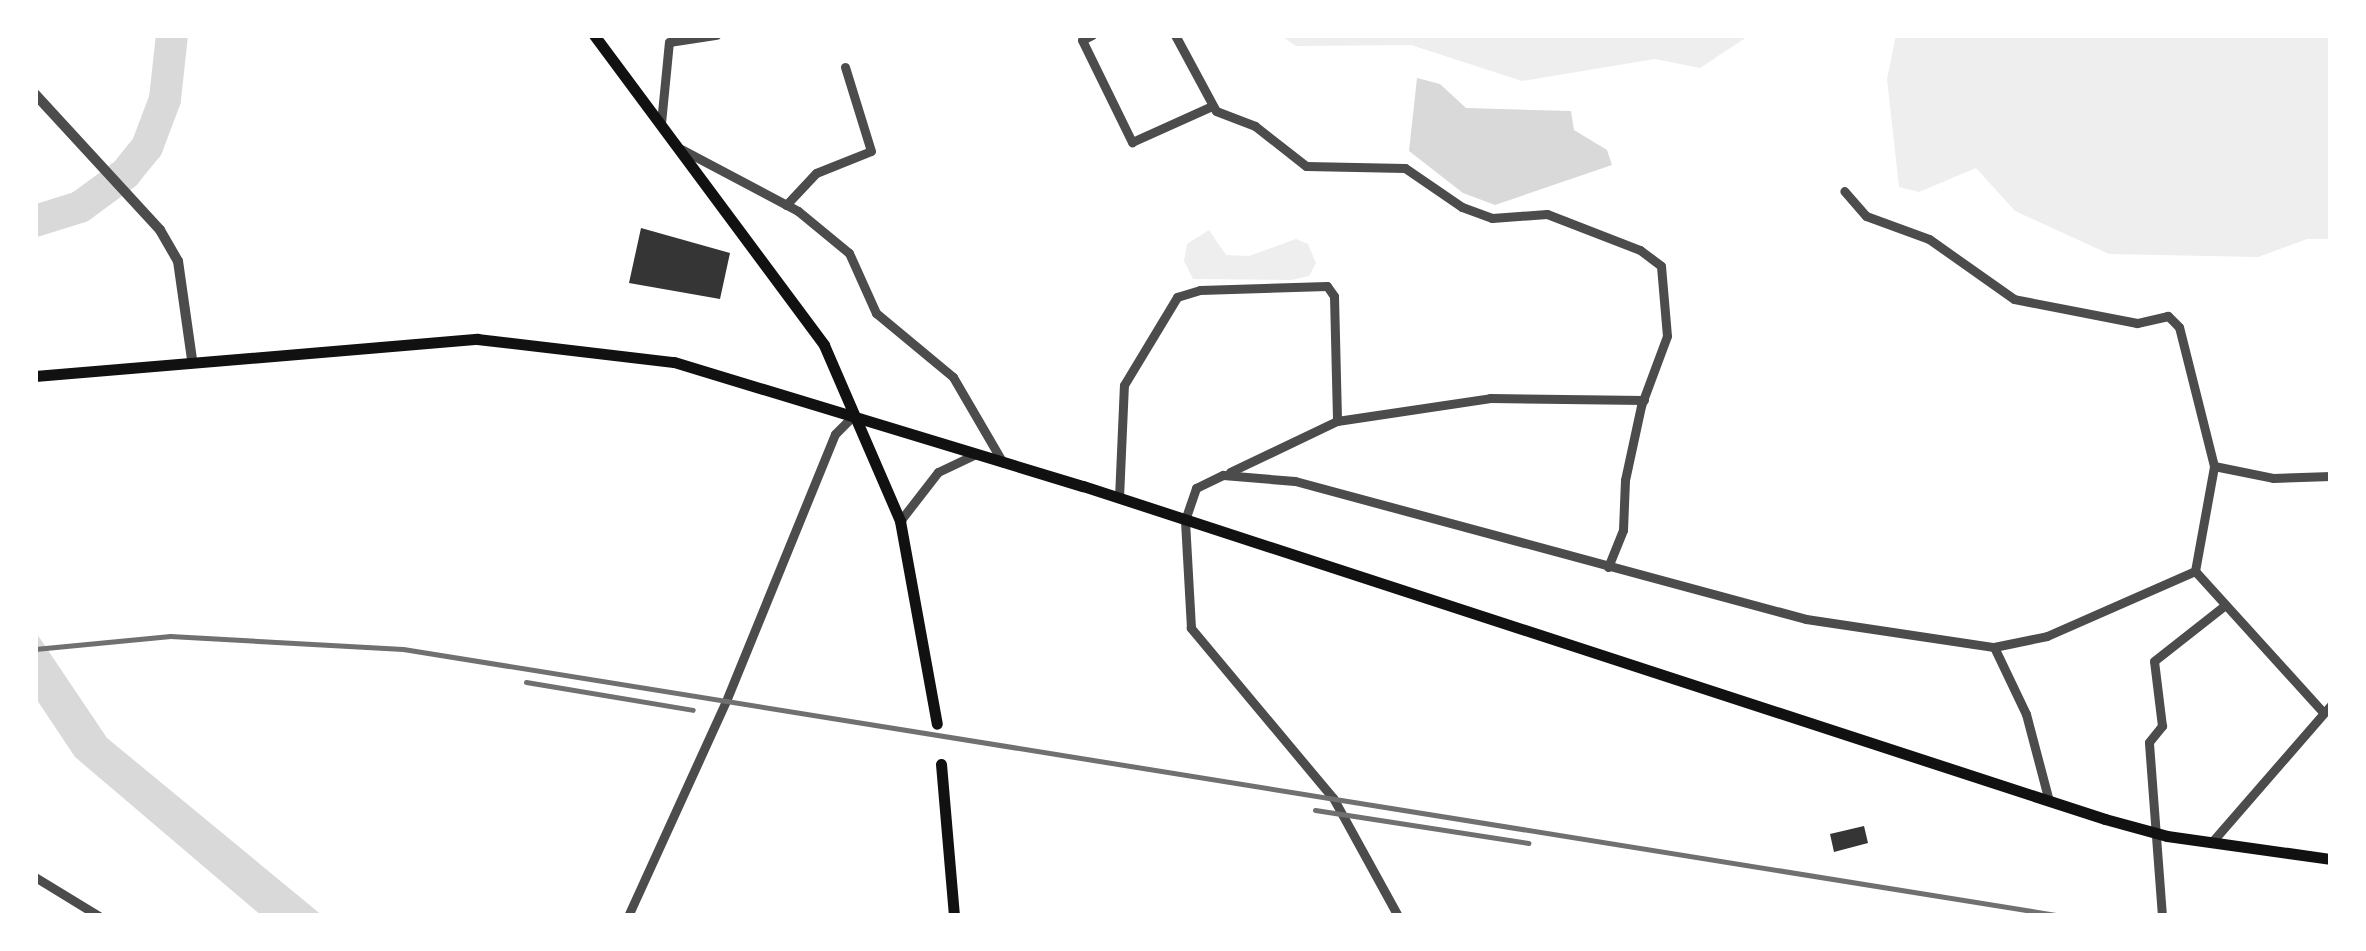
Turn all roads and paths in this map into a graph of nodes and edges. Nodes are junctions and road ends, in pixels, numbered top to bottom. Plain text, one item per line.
1 (594, 35) edge
2 (716, 35) edge
3 (1092, 35) edge
4 (1175, 35) edge
5 (845, 67) dead end
6 (35, 94) edge
7 (1212, 106) junction
8 (661, 123) junction
9 (681, 149) junction
10 (1844, 192) dead end
11 (786, 205) junction
12 (192, 359) junction
13 (35, 376) edge
14 (1644, 400) junction
15 (854, 414) junction
16 (1337, 421) junction
17 (976, 454) junction
18 (1003, 463) junction
19 (2214, 466) junction
20 (1223, 475) junction
21 (2331, 476) edge
22 (1119, 498) junction
23 (1185, 520) junction
24 (900, 521) junction
25 (1608, 567) junction
26 (2196, 572) junction
27 (2224, 606) junction
28 (1994, 647) junction
29 (2326, 707) edge
30 (937, 724) dead end
31 (941, 764) dead end
32 (2050, 800) junction
33 (2160, 834) junction
34 (2212, 843) junction
35 (2331, 859) edge
36 (35, 877) edge
37 (99, 916) edge
38 (628, 916) edge
39 (954, 916) edge
40 (1398, 916) edge
41 (2162, 916) edge

1 - 8 main road
2 - 8 street
3 - 7 street
4 - 7 street
5 - 11 street
6 - 12 street
7 - 14 street
8 - 9 main road
9 - 11 street
9 - 15 main road
10 - 19 street
11 - 18 street
12 - 13 main road
12 - 15 main road
14 - 16 street
14 - 25 street
15 - 17 main road
15 - 24 main road
15 - 38 street
16 - 20 street
16 - 22 street
17 - 18 main road
17 - 24 street
18 - 22 main road
19 - 21 street
19 - 26 street
20 - 23 street
20 - 25 street
22 - 23 main road
23 - 32 main road
23 - 40 street
24 - 30 main road
25 - 28 street
26 - 27 street
26 - 28 street
27 - 29 street
27 - 33 street
28 - 32 street
29 - 34 street
31 - 39 main road
32 - 33 main road
33 - 34 main road
33 - 41 street
34 - 35 main road
36 - 37 street

